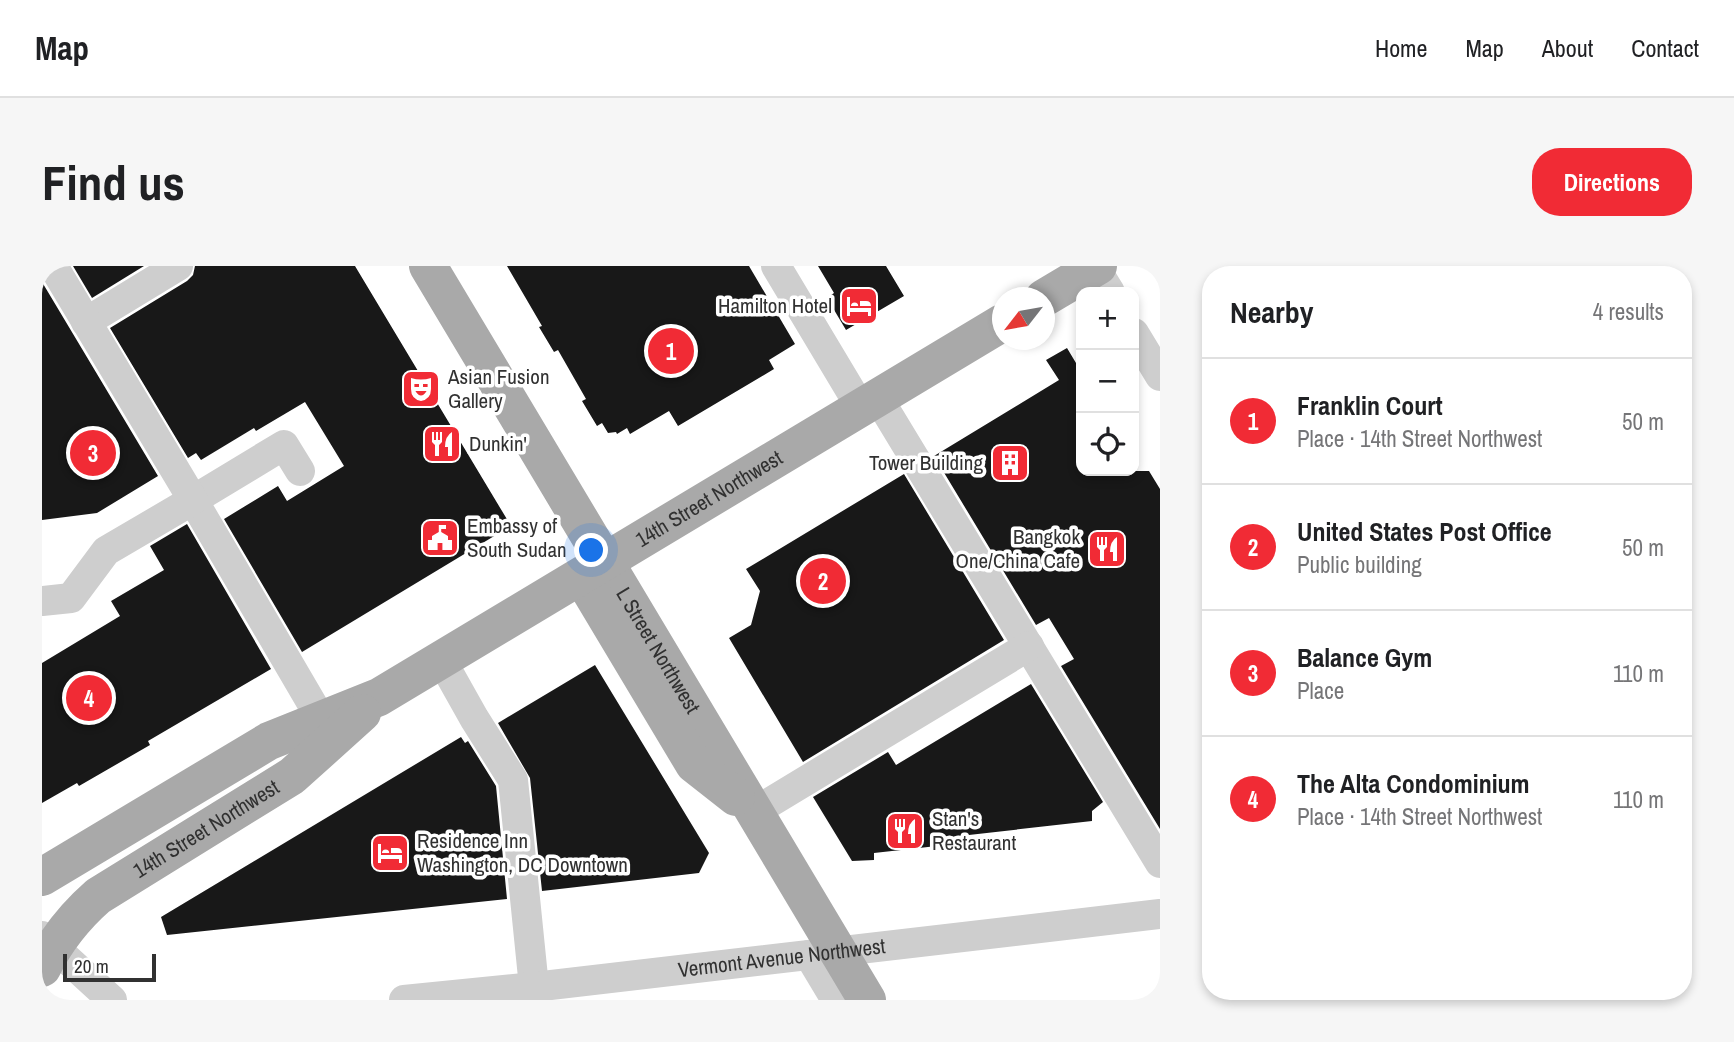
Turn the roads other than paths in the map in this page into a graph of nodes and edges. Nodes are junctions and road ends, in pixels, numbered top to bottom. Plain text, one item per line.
1 (52, 266) edge
2 (178, 266) edge
3 (428, 266) edge
4 (776, 266) edge
5 (1099, 273) edge
6 (1055, 293) edge
7 (86, 322) junction
8 (992, 330) edge
9 (1139, 341) edge
10 (1160, 376) edge
11 (869, 403) junction
12 (300, 471) dead end
13 (193, 500) junction
14 (594, 570) junction
15 (42, 601) edge
16 (1029, 646) junction
17 (442, 661) junction
18 (379, 697) junction
19 (321, 719) junction
20 (754, 812) junction
21 (1160, 863) edge
22 (42, 877) edge
23 (1160, 914) edge
24 (46, 950) edge
25 (824, 954) junction
26 (534, 987) junction
27 (468, 997) edge
28 (112, 1000) edge
29 (404, 1000) edge
30 (836, 1000) edge
31 (867, 1000) edge

1 - 7 street
2 - 7 street
3 - 14 main road, L Street Northwest
4 - 11 street
5 - 6 main road
7 - 13 street
8 - 11 main road, 14th Street Northwest
9 - 10 street
11 - 14 main road, 14th Street Northwest
11 - 16 street
12 - 13 street
13 - 15 street
13 - 19 street
14 - 17 main road, 14th Street Northwest
14 - 20 main road, L Street Northwest
16 - 20 street
16 - 21 street
17 - 18 main road, 14th Street Northwest
17 - 26 street
18 - 19 main road, 14th Street Northwest
18 - 24 main road, 14th Street Northwest
19 - 22 main road, 14th Street Northwest
20 - 25 main road, L Street Northwest
23 - 25 street, Vermont Avenue Northwest
24 - 28 street
25 - 26 street, Vermont Avenue Northwest
25 - 30 street
25 - 31 main road, L Street Northwest
26 - 27 street, Vermont Avenue Northwest
27 - 29 street, Vermont Avenue Northwest

